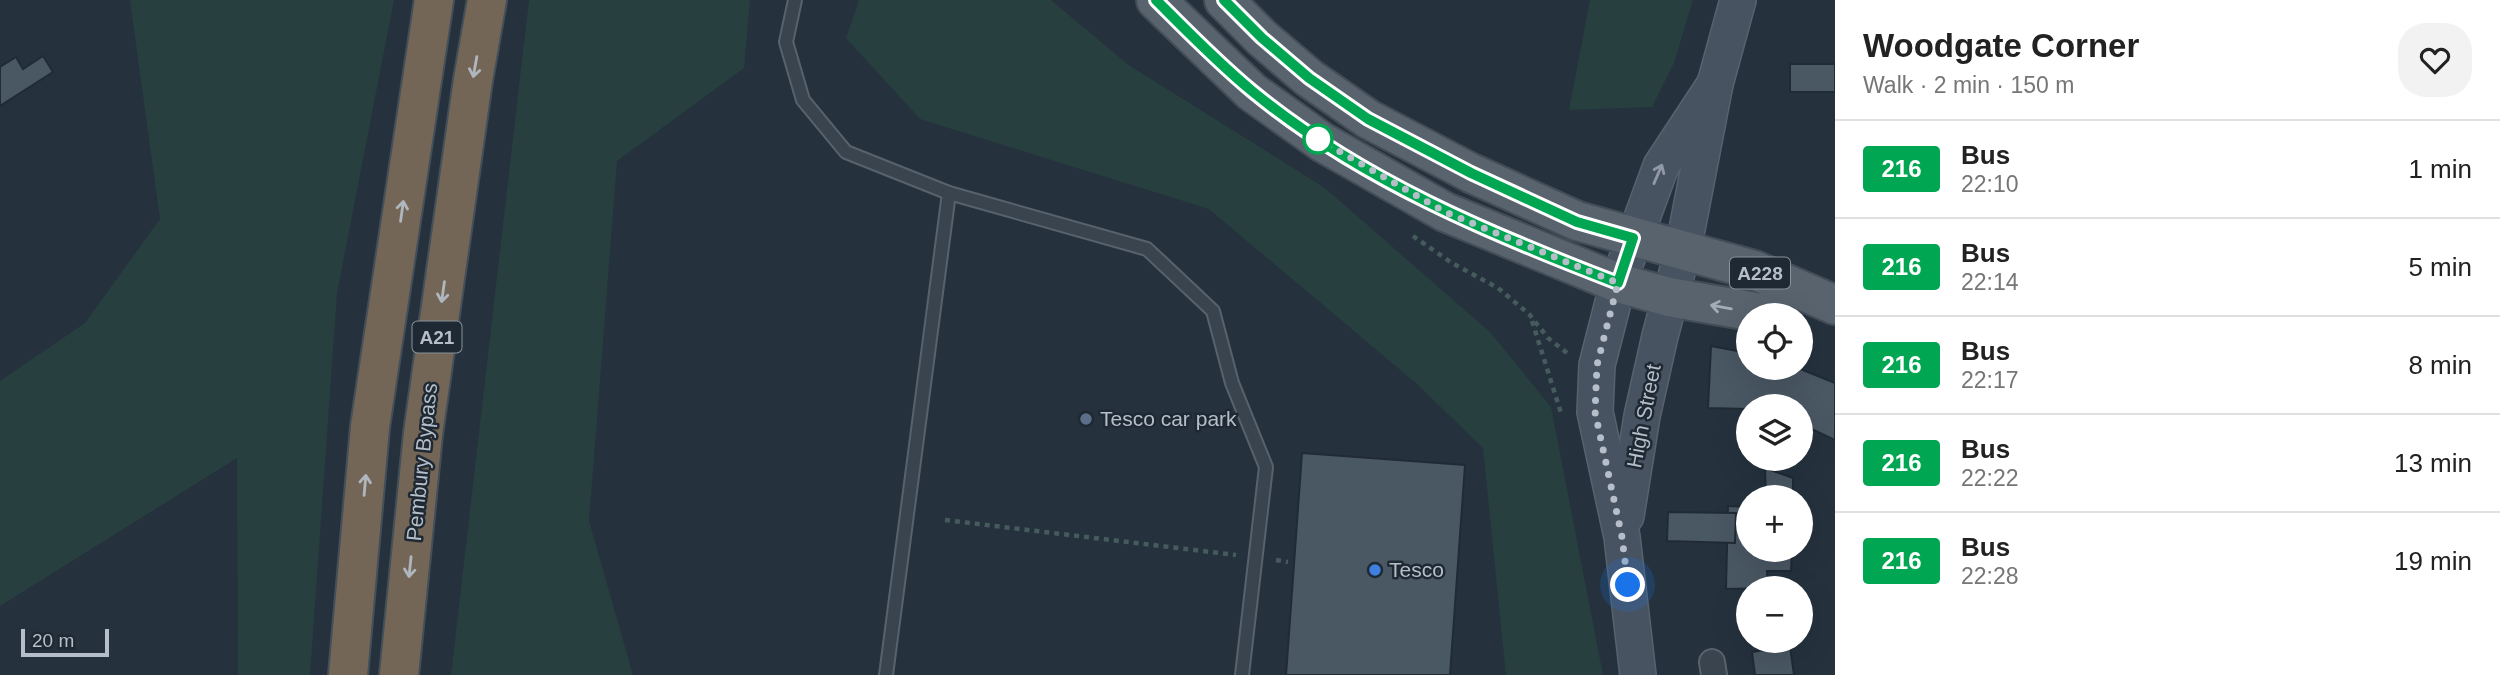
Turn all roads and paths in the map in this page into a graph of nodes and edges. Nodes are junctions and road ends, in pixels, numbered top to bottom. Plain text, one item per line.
1 (434, 0) edge
2 (487, 0) edge
3 (795, 0) edge
4 (1156, 0) edge
5 (1224, 0) edge
6 (1738, 0) edge
7 (1715, 84) junction
8 (949, 192) junction
9 (1633, 238) junction
10 (1683, 250) junction
11 (1618, 283) junction
12 (1670, 297) junction
13 (1835, 305) edge
14 (1736, 309) edge
15 (1813, 321) edge
16 (1835, 324) edge
17 (945, 520) dead end
18 (1622, 537) junction
19 (1256, 558) junction
20 (1289, 562) dead end
21 (348, 675) edge
22 (400, 675) edge
23 (886, 675) edge
24 (1242, 675) edge
25 (1638, 675) edge

21 -> 1 highway, A21
2 -> 22 highway, Pembury Bypass / A21
3 - 8 lane
4 - 11 main road, A228
5 - 9 main road, A228
6 - 7 street
9 -> 7 street, High Street
7 - 10 street, High Street
8 - 19 lane
8 - 23 lane
9 - 10 main road, A228
9 - 11 street, High Street
10 - 12 street, High Street
10 - 13 main road, A228
11 - 12 main road, A228
11 - 18 street, High Street
14 -> 12 main road, A228
12 - 18 street, High Street
15 - 16 main road
17 - 19 path
18 - 25 street, High Street
19 - 20 path
19 - 24 lane

